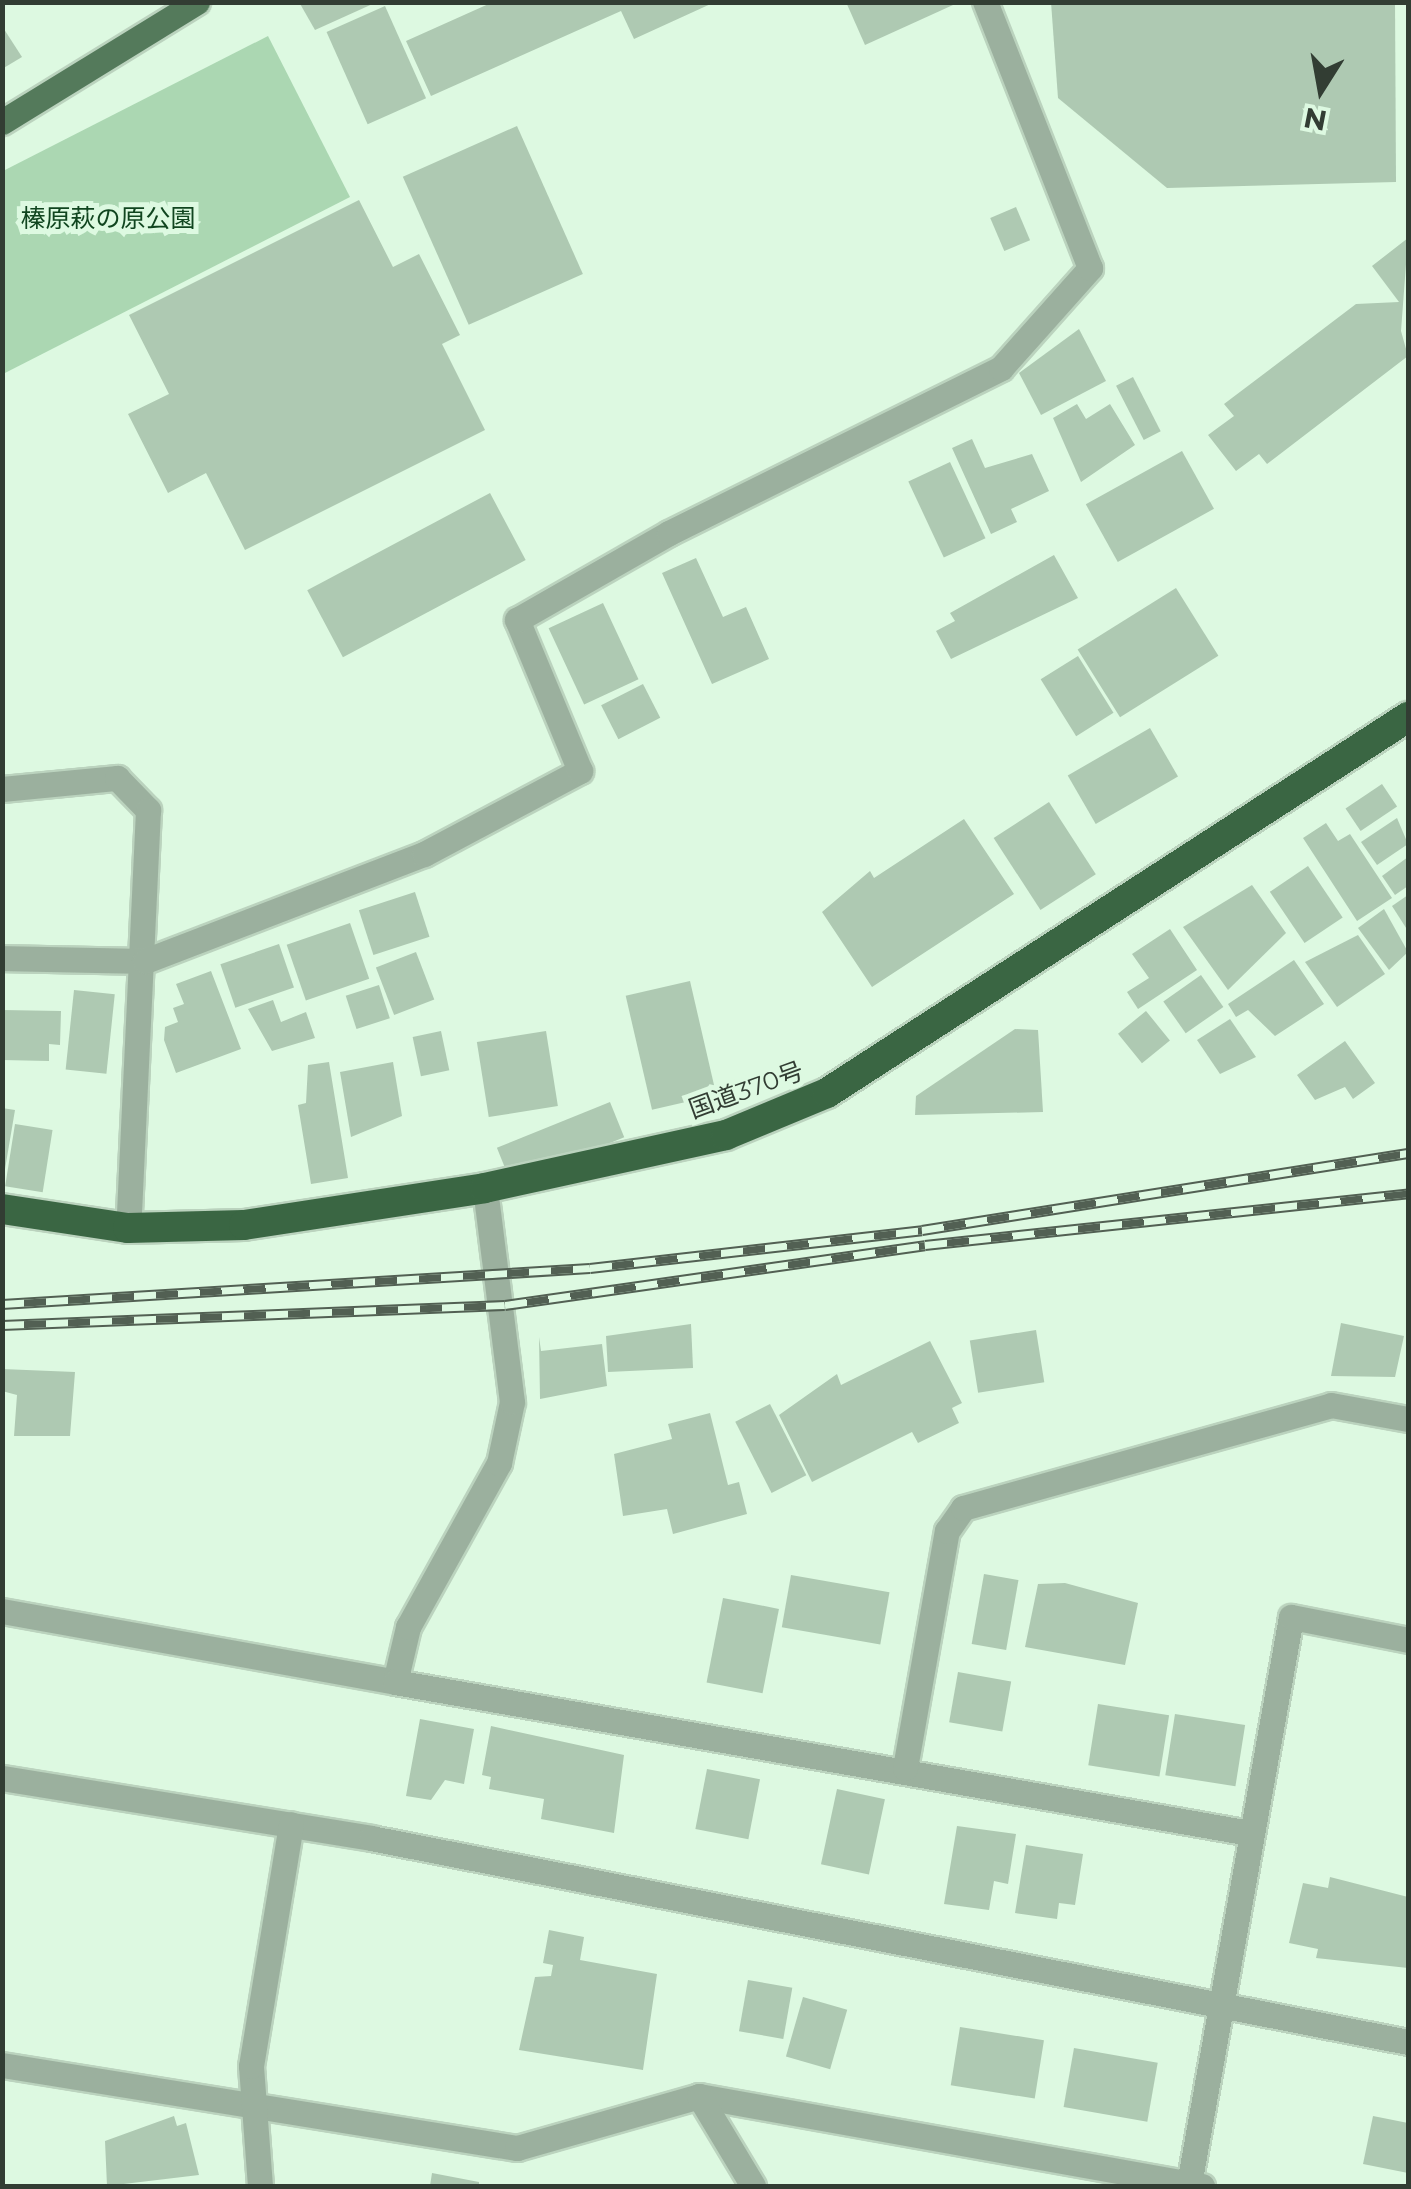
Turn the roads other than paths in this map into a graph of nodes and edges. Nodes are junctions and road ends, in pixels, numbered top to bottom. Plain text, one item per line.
1 (197, 2) edge
2 (985, 2) edge
3 (2, 122) edge
4 (1408, 717) edge
5 (2, 788) edge
6 (2, 958) edge
7 (145, 961) junction
8 (484, 1188) junction
9 (2, 1210) edge
10 (128, 1228) junction
11 (1408, 1420) edge
12 (2, 1611) edge
13 (1408, 1640) edge
14 (396, 1682) junction
15 (905, 1768) junction
16 (2, 1778) edge
17 (291, 1824) junction
18 (1250, 1833) junction
19 (1217, 2006) junction
20 (1408, 2042) edge
21 (2, 2065) edge
22 (699, 2096) junction
23 (250, 2108) junction
24 (1195, 2185) edge
25 (260, 2186) edge
26 (753, 2186) edge

1 - 3 main road
2 - 7 street
4 - 8 highway, 国道370号
5 - 7 street
6 - 7 street
7 - 10 street
8 - 10 highway, 国道370号
8 - 14 street
9 - 10 highway, 国道370号
11 - 15 street
12 - 14 street
13 - 18 street
14 - 15 street
15 - 18 street
16 - 17 street
17 - 19 street
17 - 23 street
18 - 19 street
19 - 20 street
19 - 24 street
21 - 23 street
22 - 23 street
22 - 24 street
22 - 26 street
23 - 25 street

